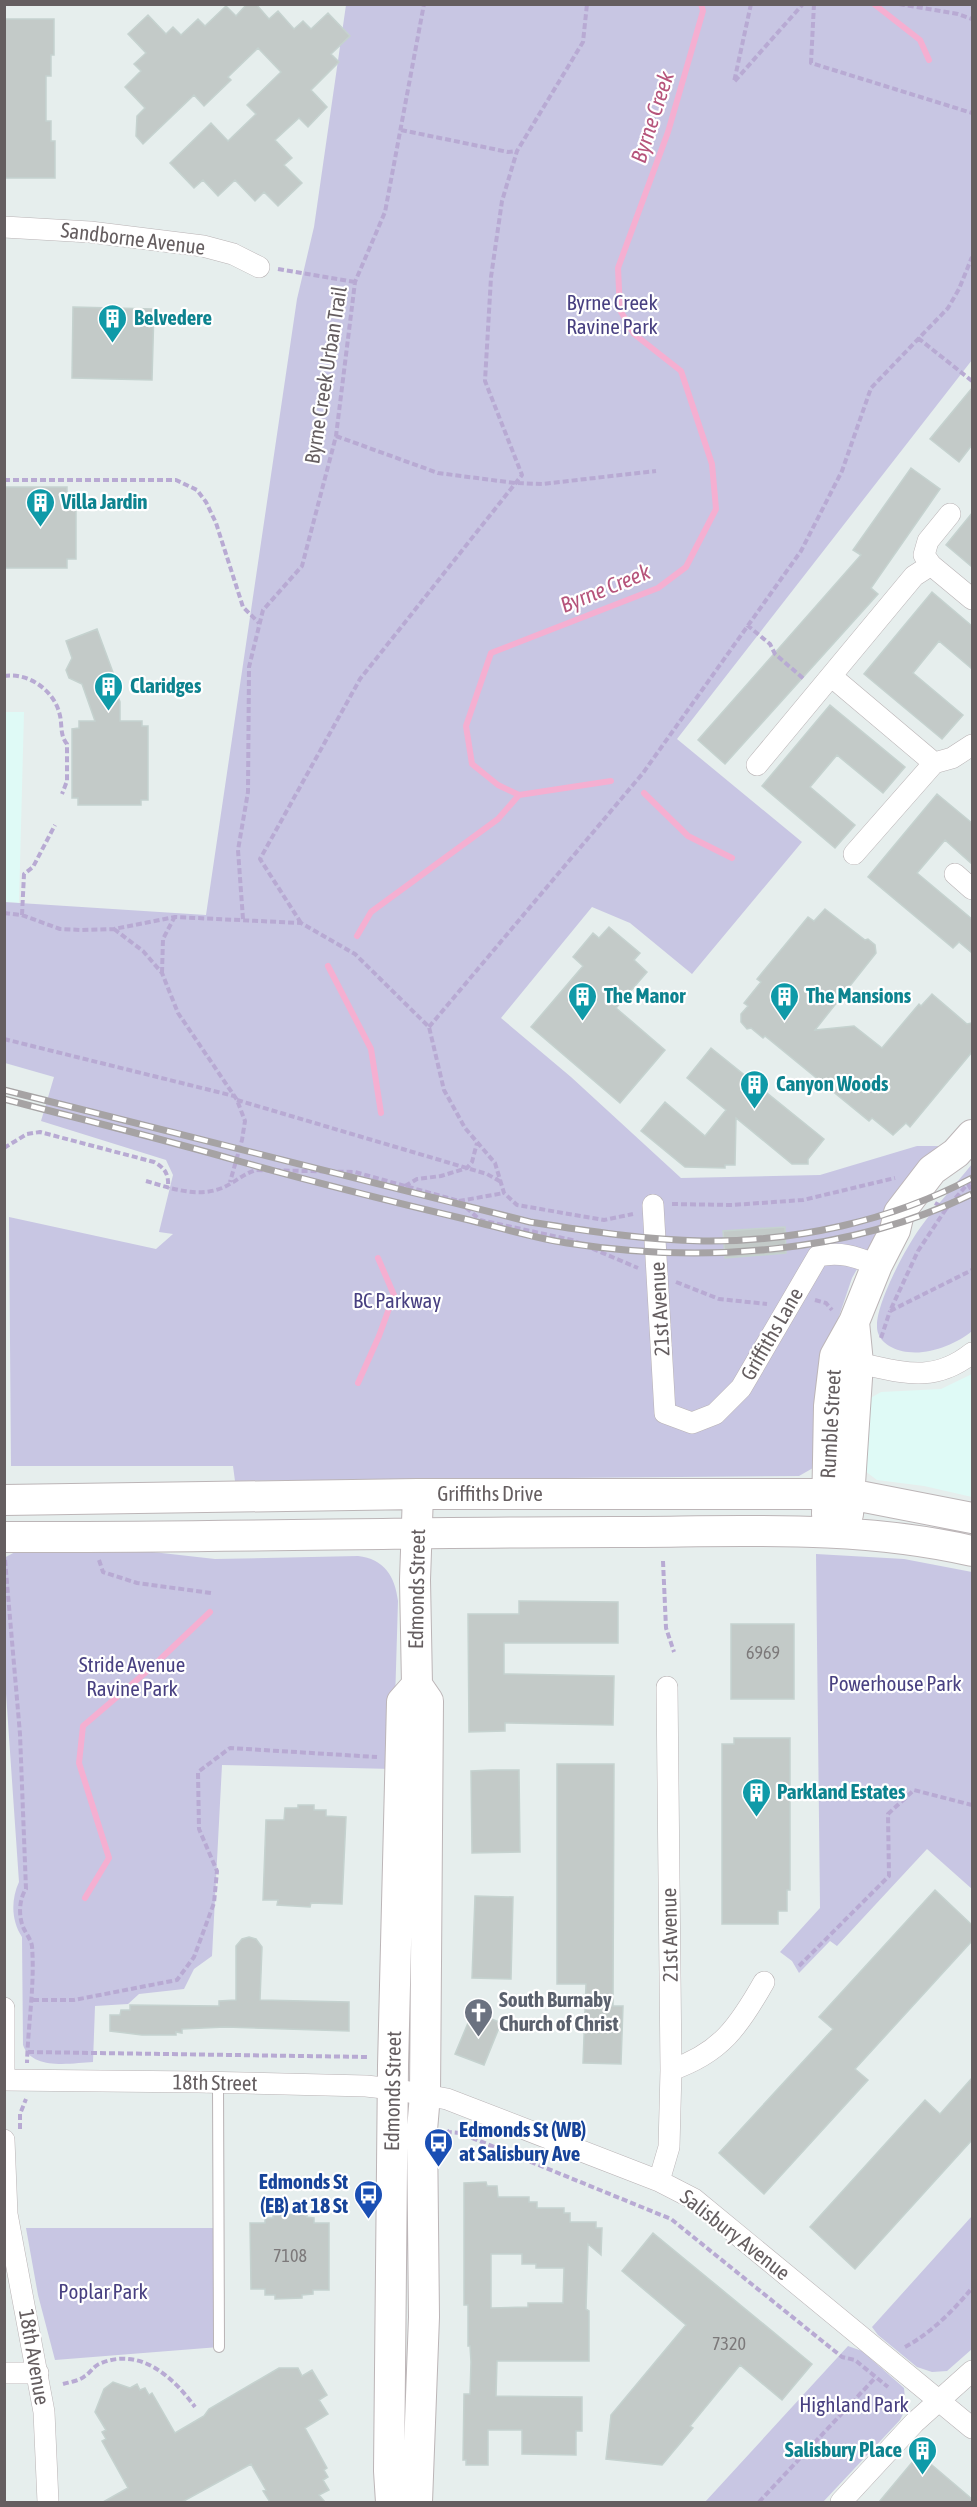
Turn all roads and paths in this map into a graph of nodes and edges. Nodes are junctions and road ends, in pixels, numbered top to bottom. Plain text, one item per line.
1 (424, 4) edge
2 (587, 4) edge
3 (751, 4) edge
4 (803, 4) edge
5 (814, 4) edge
6 (899, 4) edge
7 (972, 19) edge
8 (972, 113) edge
9 (401, 130) junction
10 (517, 152) junction
11 (4, 227) edge
12 (972, 257) edge
13 (259, 267) joint
14 (355, 282) junction
15 (918, 338) junction
16 (972, 381) edge
17 (336, 436) junction
18 (656, 471) dead end
19 (4, 480) edge
20 (515, 483) junction
21 (950, 514) dead end
22 (931, 565) junction
23 (972, 599) edge
24 (260, 624) junction
25 (747, 625) junction
26 (4, 676) edge
27 (824, 683) junction
28 (972, 745) edge
29 (934, 763) junction
30 (757, 765) dead end
31 (62, 794) dead end
32 (55, 825) dead end
33 (854, 854) dead end
34 (955, 874) dead end
35 (972, 888) edge
36 (4, 913) edge
37 (22, 915) junction
38 (175, 917) junction
39 (243, 919) junction
40 (301, 923) junction
41 (114, 929) junction
42 (162, 973) junction
43 (429, 1027) junction
44 (4, 1039) edge
45 (236, 1098) junction
46 (477, 1142) junction
47 (964, 1144) edge
48 (4, 1148) edge
49 (467, 1168) junction
50 (904, 1177) dead end
51 (972, 1179) edge
52 (146, 1181) dead end
53 (501, 1182) junction
54 (230, 1183) junction
55 (968, 1184) junction
56 (405, 1186) junction
57 (168, 1188) junction
58 (972, 1191) edge
59 (504, 1193) junction
60 (459, 1201) junction
61 (938, 1204) dead end
62 (653, 1205) junction
63 (946, 1209) junction
64 (877, 1264) junction
65 (972, 1270) edge
66 (658, 1276) junction
67 (789, 1303) junction
68 (890, 1311) junction
69 (854, 1322) junction
70 (881, 1338) dead end
71 (972, 1353) edge
72 (858, 1363) junction
73 (665, 1413) joint
74 (418, 1494) junction
75 (838, 1494) junction
76 (4, 1500) edge
77 (972, 1518) edge
78 (418, 1532) junction
79 (836, 1532) junction
80 (4, 1537) edge
81 (972, 1551) edge
82 (98, 1556) dead end
83 (4, 1559) edge
84 (663, 1561) dead end
85 (211, 1593) dead end
86 (674, 1652) dead end
87 (417, 1685) junction
88 (667, 1687) dead end
89 (381, 1757) dead end
90 (972, 1804) edge
91 (799, 1966) dead end
92 (764, 1982) dead end
93 (33, 2000) junction
94 (4, 2008) edge
95 (372, 2057) dead end
96 (671, 2070) junction
97 (4, 2073) edge
98 (4, 2080) edge
99 (219, 2083) junction
100 (393, 2089) junction
101 (425, 2095) junction
102 (447, 2129) dead end
103 (4, 2140) edge
104 (658, 2181) junction
105 (972, 2288) edge
106 (219, 2347) dead end
107 (900, 2353) dead end
108 (972, 2372) edge
109 (4, 2373) edge
110 (38, 2373) junction
111 (880, 2374) dead end
112 (875, 2378) junction
113 (63, 2384) dead end
114 (891, 2390) dead end
115 (941, 2401) junction
116 (195, 2407) dead end
117 (972, 2428) edge
118 (48, 2502) edge
119 (391, 2502) edge
120 (417, 2502) edge
121 (759, 2502) edge
122 (841, 2502) edge

1 - 9 path, Byrne Creek Urban Trail
2 - 10 path
3 - 4 path
5 - 8 path
6 - 7 path
9 - 10 path
9 - 14 path, Byrne Creek Urban Trail
10 - 20 path
11 - 13 street, Sandborne Avenue
12 - 15 path
13 - 14 path
14 - 17 path, Byrne Creek Urban Trail
15 - 16 path
15 - 25 path
17 - 20 path
17 - 24 path, Byrne Creek Urban Trail
18 - 20 path
19 - 24 path
20 - 40 path
21 - 22 street
22 - 23 street
22 - 27 street
24 - 39 path, Byrne Creek Urban Trail
25 - 27 path
25 - 43 path
26 - 31 path
27 - 29 street
27 - 30 street
28 - 29 street
29 - 33 street
32 - 37 path
34 - 35 street
36 - 37 path
37 - 41 path
38 - 39 path
38 - 41 path
38 - 42 path
39 - 40 path
40 - 43 path
41 - 42 path
42 - 45 path
43 - 46 path
44 - 45 path
45 - 49 path
45 - 54 path
46 - 49 path
46 - 53 path
47 - 64 street, Rumble Street
48 - 57 path
49 - 53 path
49 - 56 path
50 - 62 path
51 - 55 path
52 - 57 path
53 - 59 path
54 - 56 path
54 - 57 path
55 - 58 path
55 - 63 path
56 - 60 path
59 - 60 path
59 - 62 path
60 - 66 path
61 - 63 path
62 - 66 street, 21st Avenue
63 - 68 path
64 - 67 street, Griffiths Lane
64 - 69 street, Rumble Street
65 - 68 path
66 - 67 path
66 - 73 street, 21st Avenue
67 - 73 street, Griffiths Lane
68 - 70 path
69 - 72 street, Rumble Street
69 - 75 street, Rumble Street
71 - 72 street
72 - 75 street, Rumble Street
74 - 75 street, Griffiths Drive
74 - 76 street, Griffiths Drive
74 - 78 street, Edmonds Street
75 - 77 street, Griffiths Drive
75 - 79 street, Rumble Street
78 - 79 street, Griffiths Drive
78 - 80 street, Griffiths Drive
78 - 87 street, Edmonds Street
79 - 81 street, Griffiths Drive
82 - 85 path
83 - 93 path
84 - 86 path
87 - 100 street, Edmonds Street
87 - 101 street, Edmonds Street
88 - 96 street, 21st Avenue
89 - 93 path
90 - 91 path
92 - 96 street
93 - 95 path
94 - 97 street
96 - 104 street, 21st Avenue
98 - 99 street, 18th Street
99 - 100 street, 18th Street
99 - 106 lane
100 - 101 street, 18th Street
100 - 119 street, Edmonds Street
101 - 104 street, Salisbury Avenue
101 - 120 street, Edmonds Street
102 - 112 path
103 - 110 street, 18th Avenue
104 - 115 street, Salisbury Avenue
105 - 107 path
108 - 115 street
109 - 110 street
110 - 118 street, 18th Avenue
111 - 112 path
112 - 114 path
112 - 121 path
113 - 116 path
115 - 117 street, Salisbury Avenue
115 - 122 street

